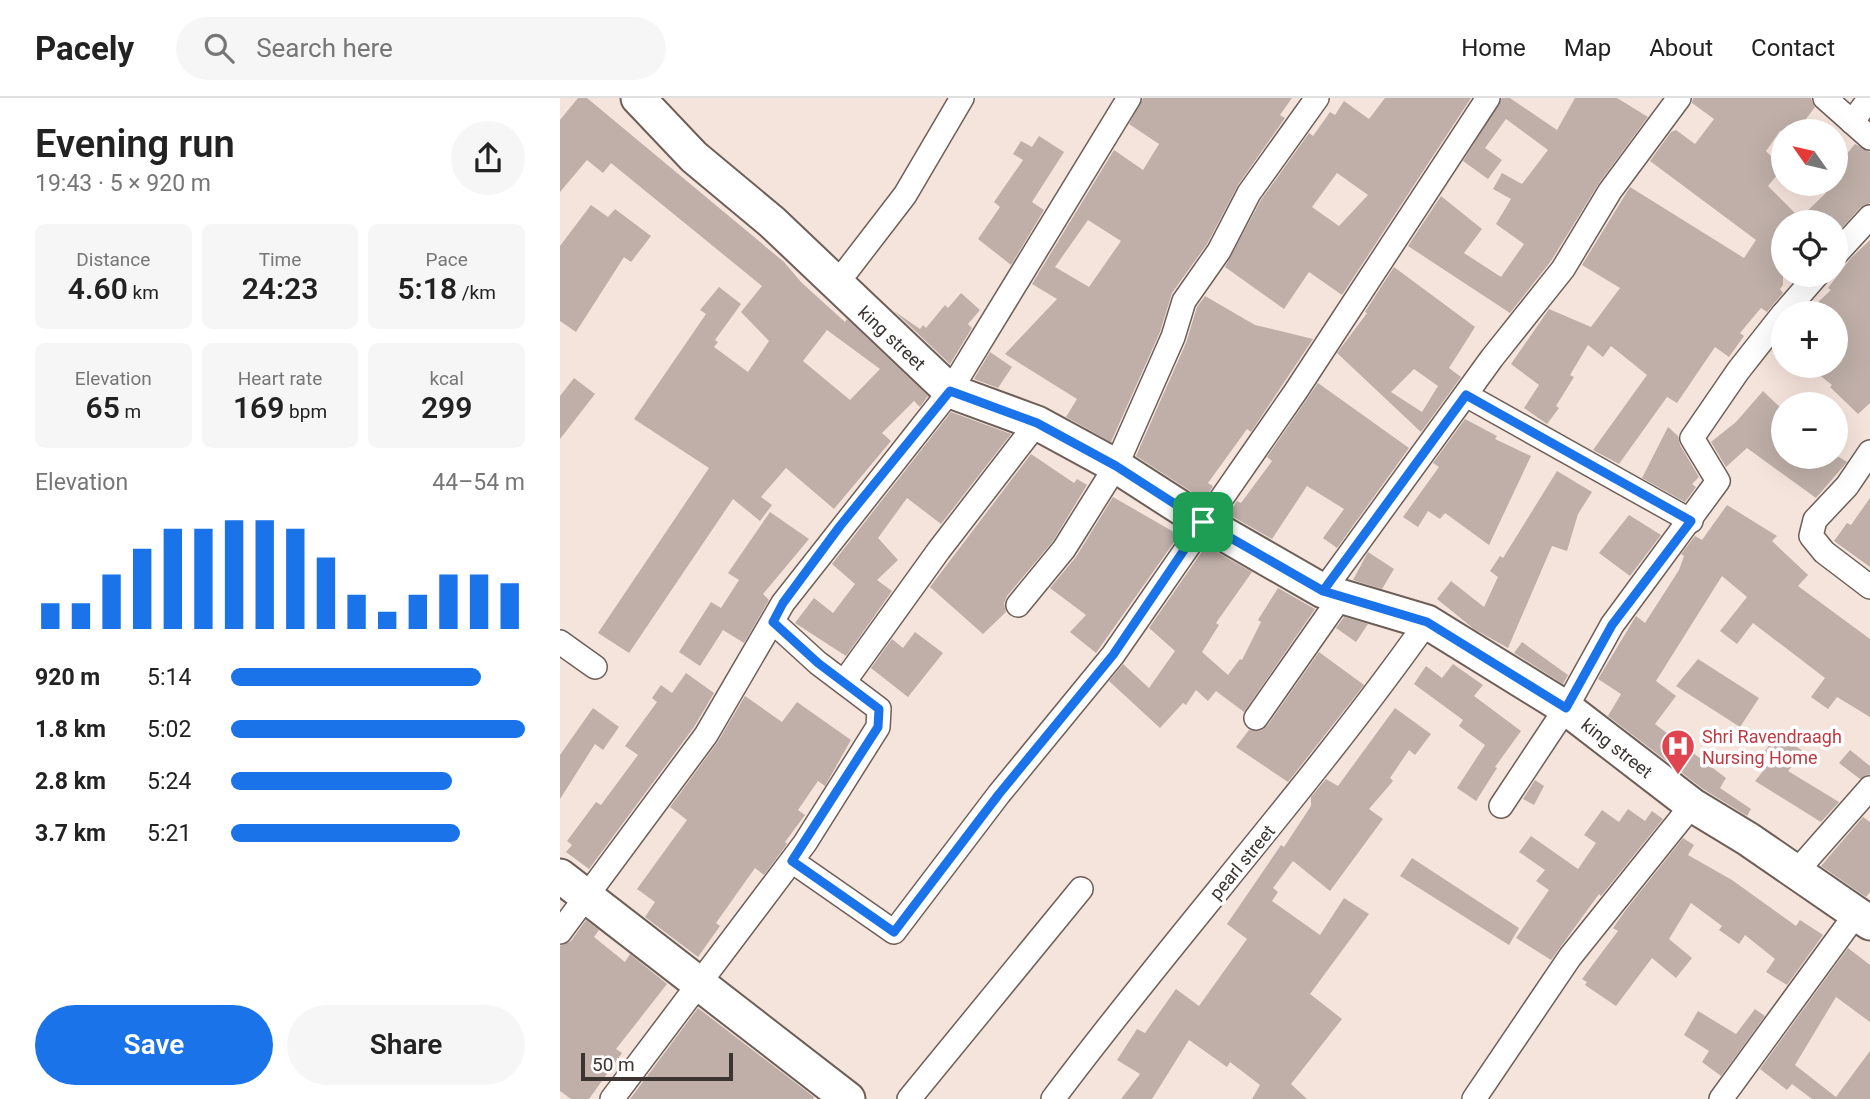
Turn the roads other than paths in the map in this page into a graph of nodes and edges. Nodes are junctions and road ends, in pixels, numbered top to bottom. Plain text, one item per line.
1 (638, 98) edge
2 (962, 98) edge
3 (1129, 98) edge
4 (1317, 98) edge
5 (1488, 98) edge
6 (1679, 98) edge
7 (1825, 98) edge
8 (1870, 98) edge
9 (1852, 122) junction
10 (1870, 138) edge
11 (1866, 230) edge
12 (1848, 244) edge
13 (835, 286) junction
14 (1807, 287) edge
15 (1795, 301) edge
16 (1771, 330) edge
17 (950, 391) junction
18 (1466, 395) junction
19 (1037, 423) junction
20 (1870, 452) edge
21 (1116, 466) junction
22 (1691, 521) junction
23 (1203, 522) junction
24 (1870, 587) edge
25 (1331, 595) junction
26 (1018, 605) dead end
27 (773, 622) junction
28 (1427, 622) junction
29 (560, 642) edge
30 (595, 667) dead end
31 (844, 682) junction
32 (1566, 708) junction
33 (1256, 718) dead end
34 (1870, 788) edge
35 (1692, 805) junction
36 (1501, 806) dead end
37 (792, 861) junction
38 (1796, 872) junction
39 (560, 876) edge
40 (1081, 889) dead end
41 (587, 897) junction
42 (1863, 919) edge
43 (560, 932) edge
44 (698, 984) junction
45 (612, 1099) edge
46 (848, 1099) edge
47 (909, 1099) edge
48 (1053, 1099) edge
49 (1474, 1099) edge
50 (1721, 1099) edge

1 - 13 street, king street
2 - 13 street
3 - 17 street
4 - 21 street
5 - 23 street
6 - 18 street
7 - 9 street
8 - 9 street
9 - 10 street
11 - 12 street
13 - 17 street, king street
14 - 15 street
16 - 22 street
17 - 19 street, king street
17 - 27 street
18 - 22 street
18 - 25 street
19 - 21 street, king street
19 - 31 street
20 - 24 street
21 - 23 street, king street
21 - 26 street
22 - 32 street
23 - 25 street, king street
23 - 37 street
25 - 28 street, king street
25 - 33 street
27 - 31 street
27 - 41 street
28 - 32 street, king street
28 - 48 street, pearl street
29 - 30 street
31 - 37 street
32 - 35 street, king street
32 - 36 street
34 - 38 street
35 - 38 street, king street
35 - 49 street
37 - 44 street
38 - 42 street, king street
39 - 41 street
40 - 47 street
41 - 43 street
41 - 44 street
42 - 50 street
44 - 45 street
44 - 46 street

